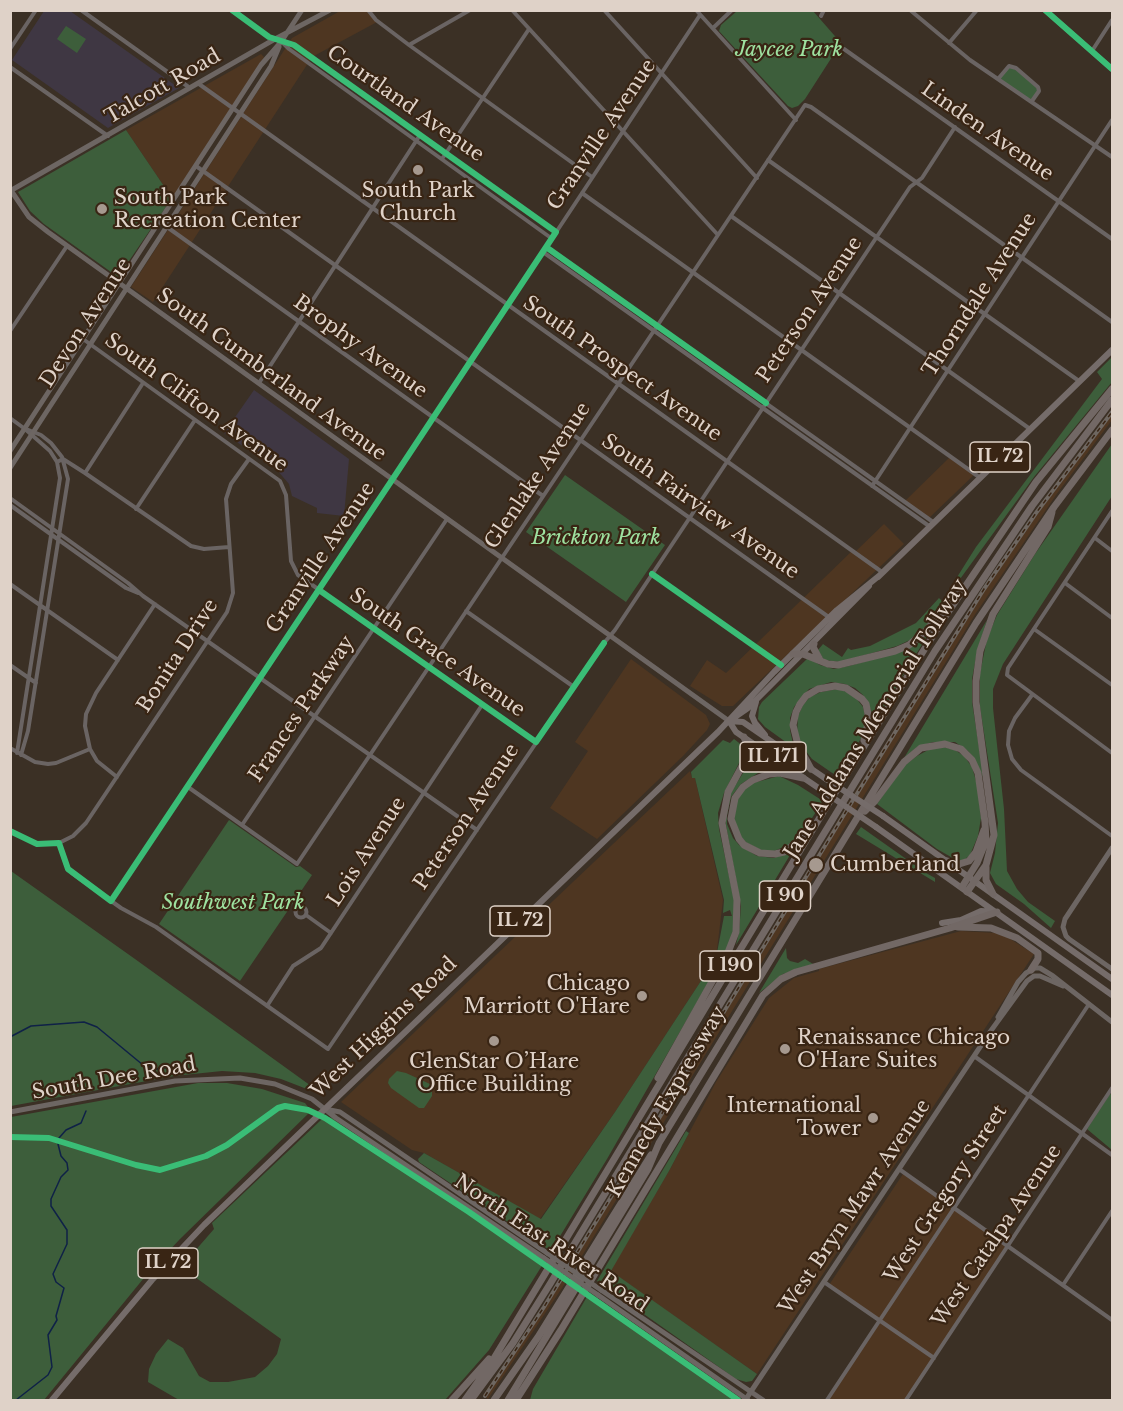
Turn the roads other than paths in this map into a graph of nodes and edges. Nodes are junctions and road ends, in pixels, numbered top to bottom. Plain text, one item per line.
1 (36, 10) edge
2 (81, 10) edge
3 (232, 10) edge
4 (302, 10) edge
5 (330, 10) edge
6 (368, 10) edge
7 (470, 10) edge
8 (512, 10) edge
9 (604, 10) edge
10 (732, 10) edge
11 (825, 10) edge
12 (910, 10) edge
13 (977, 10) edge
14 (1045, 10) edge
15 (698, 13) edge
16 (821, 16) dead end
17 (1113, 20) edge
18 (713, 28) junction
19 (529, 29) junction
20 (287, 34) junction
21 (278, 40) junction
22 (949, 42) junction
23 (408, 45) junction
24 (10, 49) edge
25 (844, 49) dead end
26 (1092, 51) junction
27 (10, 68) edge
28 (1113, 69) edge
29 (661, 73) junction
30 (998, 79) junction
31 (199, 84) junction
32 (191, 89) junction
33 (482, 99) junction
34 (1032, 101) junction
35 (232, 109) junction
36 (240, 114) junction
37 (796, 120) junction
38 (1113, 120) edge
39 (955, 127) junction
40 (623, 131) junction
41 (420, 135) junction
42 (108, 136) junction
43 (416, 141) junction
44 (1096, 145) junction
45 (446, 153) junction
46 (1113, 157) edge
47 (442, 159) junction
48 (768, 160) junction
49 (196, 166) junction
50 (203, 171) junction
51 (592, 177) junction
52 (757, 178) junction
53 (916, 182) junction
54 (11, 190) edge
55 (582, 193) junction
56 (1059, 202) junction
57 (372, 208) junction
58 (731, 216) junction
59 (160, 222) junction
60 (167, 227) junction
61 (556, 232) junction
62 (718, 235) junction
63 (877, 237) junction
64 (551, 238) junction
65 (1113, 239) edge
66 (67, 246) junction
67 (546, 247) junction
68 (543, 252) junction
69 (1023, 258) junction
70 (335, 265) junction
71 (693, 272) junction
72 (119, 284) junction
73 (126, 289) junction
74 (840, 293) junction
75 (508, 305) junction
76 (985, 314) junction
77 (299, 322) junction
78 (1113, 322) edge
79 (657, 326) junction
80 (10, 331) edge
81 (654, 331) junction
82 (83, 339) junction
83 (90, 344) junction
84 (802, 349) junction
85 (1113, 350) edge
86 (470, 362) junction
87 (948, 371) junction
88 (1079, 381) junction
89 (143, 383) junction
90 (258, 384) junction
91 (618, 384) junction
92 (1113, 388) edge
93 (1113, 400) edge
94 (766, 403) junction
95 (762, 408) junction
96 (10, 418) edge
97 (433, 418) junction
98 (195, 420) junction
99 (911, 427) junction
100 (25, 429) junction
101 (1030, 429) junction
102 (1113, 430) edge
103 (33, 434) junction
104 (581, 440) junction
105 (10, 451) edge
106 (63, 459) junction
107 (249, 459) junction
108 (727, 461) junction
109 (57, 462) junction
110 (10, 468) edge
111 (85, 473) junction
112 (979, 477) junction
113 (393, 480) junction
114 (875, 481) junction
115 (872, 486) junction
116 (543, 496) junction
117 (10, 498) edge
118 (10, 505) edge
119 (1054, 507) junction
120 (136, 509) junction
121 (1113, 511) edge
122 (689, 517) junction
123 (447, 519) junction
124 (931, 524) junction
125 (53, 528) junction
126 (60, 533) junction
127 (52, 535) junction
128 (1095, 538) junction
129 (59, 539) junction
130 (229, 547) junction
131 (1113, 551) edge
132 (501, 558) junction
133 (975, 571) junction
134 (881, 573) junction
135 (652, 574) junction
136 (1065, 583) junction
137 (10, 584) edge
138 (319, 590) junction
139 (143, 596) junction
140 (155, 604) junction
141 (41, 605) junction
142 (47, 610) junction
143 (466, 611) junction
144 (1113, 618) edge
145 (833, 620) junction
146 (373, 628) junction
147 (1034, 629) junction
148 (610, 636) junction
149 (208, 641) junction
150 (814, 644) junction
151 (793, 654) junction
152 (803, 654) junction
153 (118, 660) junction
154 (821, 662) junction
155 (10, 665) edge
156 (780, 665) junction
157 (428, 667) junction
158 (29, 678) junction
159 (260, 678) junction
160 (36, 683) junction
161 (1113, 685) edge
162 (574, 687) junction
163 (1032, 695) junction
164 (757, 699) junction
165 (482, 705) junction
166 (315, 716) junction
167 (729, 721) junction
168 (744, 737) junction
169 (536, 742) junction
170 (771, 742) junction
171 (10, 748) edge
172 (90, 749) junction
173 (1113, 753) edge
174 (19, 754) junction
175 (370, 755) junction
176 (856, 759) junction
177 (811, 769) junction
178 (117, 777) junction
179 (803, 778) junction
180 (188, 786) junction
181 (424, 793) junction
182 (825, 809) junction
183 (856, 819) junction
184 (242, 825) junction
185 (985, 825) junction
186 (477, 830) junction
187 (10, 831) edge
188 (1113, 836) edge
189 (59, 843) junction
190 (1113, 848) edge
191 (947, 861) junction
192 (986, 865) junction
193 (971, 879) junction
194 (964, 889) junction
195 (993, 894) junction
196 (111, 901) junction
197 (997, 912) junction
198 (306, 915) dead end
199 (942, 923) dead end
200 (950, 928) junction
201 (331, 933) junction
202 (1113, 969) edge
203 (1031, 970) junction
204 (1113, 979) edge
205 (1063, 986) junction
206 (1113, 995) edge
207 (1089, 1004) junction
208 (267, 1006) junction
209 (1113, 1022) edge
210 (990, 1032) junction
211 (974, 1056) junction
212 (1113, 1088) edge
213 (1029, 1095) junction
214 (324, 1108) junction
215 (10, 1112) edge
216 (635, 1124) junction
217 (1083, 1134) junction
218 (659, 1143) junction
219 (1113, 1155) edge
220 (899, 1169) junction
221 (955, 1209) junction
222 (1113, 1211) edge
223 (1008, 1247) junction
224 (824, 1282) junction
225 (1063, 1285) junction
226 (599, 1292) junction
227 (1113, 1320) edge
228 (880, 1321) junction
229 (509, 1330) junction
230 (561, 1330) junction
231 (934, 1358) junction
232 (751, 1392) junction
233 (747, 1400) edge
234 (52, 1401) edge
235 (452, 1401) edge
236 (465, 1401) edge
237 (471, 1401) edge
238 (494, 1401) edge
239 (508, 1401) edge
240 (516, 1401) edge
241 (522, 1401) edge
242 (763, 1401) edge
243 (827, 1401) edge
244 (906, 1401) edge

1 - 24 street
2 - 32 street
3 - 21 street, Courtland Avenue
4 - 20 street, Devon Avenue
5 - 20 street
6 - 23 street
7 - 23 street
8 - 19 street
9 - 29 street
10 - 18 street
11 - 16 street
12 - 22 street
13 - 22 street
14 - 26 street
15 - 18 street
15 - 29 street, Granville Avenue
17 - 26 street
18 - 37 street
19 - 33 street
19 - 40 street
20 - 21 street, Devon Avenue
21 - 31 street, Talcott Road
21 - 35 street, Devon Avenue
21 - 36 street, Devon Avenue
21 - 41 street, Courtland Avenue
21 - 43 street, Courtland Avenue
22 - 30 street
23 - 33 street
25 - 39 street, Linden Avenue
26 - 28 street
27 - 42 street
29 - 40 street, Granville Avenue
29 - 52 street
30 - 34 street
30 - 34 street
31 - 32 street, Talcott Road
31 - 35 street, South Prospect Avenue
32 - 42 street, Talcott Road
33 - 45 street
33 - 51 street
34 - 44 street
35 - 36 street, South Prospect Avenue
35 - 49 street, Devon Avenue
36 - 50 street, Devon Avenue
36 - 57 street, South Prospect Avenue
37 - 48 street, Glenlake Avenue
37 - 53 street, Glenlake Avenue
38 - 44 street, Thorndale Avenue
39 - 53 street, Peterson Avenue
39 - 56 street, Linden Avenue
40 - 51 street, Granville Avenue
40 - 62 street
41 - 43 street
41 - 45 street, Courtland Avenue
42 - 54 street, Talcott Road
43 - 47 street, Courtland Avenue
43 - 57 street
44 - 46 street
44 - 56 street, Thorndale Avenue
45 - 47 street
45 - 61 street, Courtland Avenue
47 - 64 street, Courtland Avenue
48 - 52 street, Glenlake Avenue
48 - 63 street
49 - 50 street, South Fairview Avenue
49 - 59 street, Devon Avenue
50 - 60 street, Devon Avenue
50 - 70 street, South Fairview Avenue
51 - 55 street, Granville Avenue
52 - 58 street, Glenlake Avenue
53 - 63 street, Peterson Avenue
53 - 69 street
54 - 66 street, South Cumberland Avenue
55 - 61 street, Granville Avenue
55 - 71 street
56 - 65 street, Linden Avenue
56 - 69 street, Thorndale Avenue
57 - 70 street
57 - 75 street, South Prospect Avenue
58 - 62 street, Glenlake Avenue
58 - 74 street
59 - 60 street, Brophy Avenue
59 - 72 street, Devon Avenue
60 - 73 street, Devon Avenue
60 - 77 street, Brophy Avenue
61 - 64 street, Granville Avenue
62 - 71 street, Glenlake Avenue
63 - 74 street, Peterson Avenue
63 - 76 street
64 - 67 street, Granville Avenue
66 - 72 street, South Cumberland Avenue
66 - 80 street
67 - 68 street, Granville Avenue
67 - 79 street
68 - 75 street, Granville Avenue
68 - 81 street
69 - 76 street, Thorndale Avenue
69 - 78 street
70 - 77 street
70 - 86 street, South Fairview Avenue
71 - 79 street, Glenlake Avenue
71 - 84 street
72 - 73 street, South Cumberland Avenue
72 - 82 street, Devon Avenue
73 - 83 street, Devon Avenue
73 - 90 street, South Cumberland Avenue
74 - 84 street, Peterson Avenue
74 - 87 street
75 - 86 street, Granville Avenue
75 - 91 street, South Prospect Avenue
76 - 87 street, Thorndale Avenue
76 - 88 street
77 - 90 street
77 - 97 street, Brophy Avenue
79 - 81 street, Glenlake Avenue
79 - 94 street
81 - 91 street, Glenlake Avenue
81 - 95 street
82 - 83 street, South Clifton Avenue
82 - 100 street, Devon Avenue
83 - 89 street, South Clifton Avenue
83 - 103 street, Devon Avenue
84 - 94 street, Peterson Avenue
84 - 99 street
85 - 88 main road, West Higgins Road / IL 72
86 - 97 street, Granville Avenue
86 - 104 street, South Fairview Avenue
87 - 99 street, Thorndale Avenue
87 - 101 street
88 - 101 main road, West Higgins Road / IL 72
89 - 98 street, South Clifton Avenue
89 - 111 street
90 - 113 street, South Cumberland Avenue
91 - 104 street, Glenlake Avenue
91 - 108 street, South Prospect Avenue
92 - 133 highway, I 190
93 - 237 highway, Jane Addams Memorial Tollway / I 90
94 - 95 street, Peterson Avenue
94 - 114 street
95 - 108 street, Peterson Avenue
95 - 115 street
96 - 100 street
97 - 113 street, Granville Avenue
97 - 116 street, Brophy Avenue
98 - 107 street, South Clifton Avenue
98 - 120 street
99 - 112 street
99 - 114 street, Thorndale Avenue
100 - 103 street
100 - 105 street, Devon Avenue
101 - 112 main road, West Higgins Road / IL 72
102 - 119 highway, Kennedy Expressway / I 90
103 - 106 street
103 - 109 street
103 - 110 street, Devon Avenue
104 - 116 street, Glenlake Avenue
104 - 122 street, South Fairview Avenue
106 - 109 street
106 - 111 street
106 - 126 street
107 - 130 street, Bonita Drive
107 - 138 street, South Clifton Avenue
108 - 122 street, Peterson Avenue
108 - 134 street, South Prospect Avenue
109 - 125 street
111 - 120 street
112 - 124 main road, West Higgins Road / IL 72
113 - 123 street, South Cumberland Avenue
113 - 138 street, Granville Avenue
114 - 115 street, Thorndale Avenue
114 - 124 street
115 - 124 street
116 - 132 street, Glenlake Avenue
117 - 125 street
118 - 127 street
119 - 183 highway, Kennedy Expressway / I 90
119 - 192 highway
120 - 130 street
121 - 128 street
122 - 135 street, Peterson Avenue
122 - 145 street, South Fairview Avenue
123 - 132 street, South Cumberland Avenue
123 - 146 street, Frances Parkway
124 - 134 main road, West Higgins Road / IL 72
125 - 126 street
125 - 127 street
126 - 129 street
126 - 139 street
127 - 129 street
127 - 141 street
128 - 131 street
128 - 136 street
129 - 139 street
129 - 142 street
130 - 149 street, Bonita Drive
132 - 143 street, Glenlake Avenue
132 - 148 street, South Cumberland Avenue
133 - 154 highway
133 - 176 highway, I 190
134 - 145 main road, West Higgins Road / IL 72
135 - 148 street, Peterson Avenue
135 - 156 street
136 - 144 street
136 - 147 street
137 - 141 street
138 - 146 street, South Grace Avenue
138 - 159 street, Granville Avenue
139 - 140 street
140 - 149 street
140 - 153 street
141 - 142 street
141 - 158 street
142 - 153 street
142 - 160 street
143 - 157 street, Glenlake Avenue
143 - 162 street
145 - 150 main road, West Higgins Road / IL 72
145 - 151 main road, West Higgins Road
146 - 157 street, South Grace Avenue
146 - 166 street, Frances Parkway
147 - 161 street
147 - 163 street
148 - 162 street, Peterson Avenue
148 - 167 street, South Cumberland Avenue
149 - 159 street
149 - 178 street, Bonita Drive
150 - 152 main road, West Higgins Road / IL 72
150 - 154 highway
151 - 152 highway
151 - 156 main road, West Higgins Road
152 - 154 highway
152 - 164 main road, West Higgins Road / IL 72
153 - 172 street
155 - 158 street
156 - 167 main road, West Higgins Road
157 - 165 street, South Grace Avenue
157 - 175 street, Glenlake Avenue
158 - 160 street
158 - 174 street
159 - 166 street
159 - 180 street, Granville Avenue
160 - 174 street
162 - 169 street, Peterson Avenue
163 - 173 street
163 - 188 street
164 - 167 main road, West Higgins Road / IL 72
164 - 170 main road
165 - 169 street, South Grace Avenue
165 - 181 street, Lois Avenue
166 - 175 street
166 - 184 street, Frances Parkway
167 - 168 main road, IL 171
167 - 170 main road, IL 171
167 - 214 main road, West Higgins Road / IL 72
168 - 179 main road, IL 171
168 - 216 highway
169 - 186 street, Peterson Avenue
170 - 177 main road, IL 171
171 - 174 street
172 - 174 street
172 - 178 street
175 - 181 street
175 - 184 street, Glenlake Avenue
176 - 177 highway
176 - 182 highway, I 190
177 - 191 main road, IL 171, bridge
178 - 189 street, Bonita Drive
179 - 182 highway
179 - 194 main road, IL 171, bridge
180 - 184 street
180 - 196 street, Granville Avenue
181 - 186 street
181 - 201 street, Lois Avenue
182 - 216 highway, I 190
183 - 185 highway
183 - 218 highway, Kennedy Expressway / I 90
185 - 191 highway
185 - 193 highway
186 - 208 street, Peterson Avenue
187 - 189 street
189 - 196 street
190 - 202 street
191 - 193 main road, IL 171
192 - 193 highway
192 - 195 highway
193 - 194 highway
193 - 195 main road, IL 171
194 - 197 main road, IL 171
195 - 204 main road, IL 171
196 - 208 street
197 - 199 main road
197 - 200 highway
197 - 206 main road, IL 171
198 - 201 street
200 - 203 highway
200 - 230 highway
201 - 208 street, Lois Avenue
203 - 205 street, West Bryn Mawr Avenue
203 - 210 street, West Bryn Mawr Avenue
205 - 207 street, West Bryn Mawr Avenue
205 - 210 street, West Bryn Mawr Avenue
207 - 209 street, West Bryn Mawr Avenue
207 - 213 street, West Gregory Street
210 - 211 street, West Bryn Mawr Avenue
211 - 213 street
211 - 220 street, West Bryn Mawr Avenue
212 - 217 street, West Catalpa Avenue
213 - 217 street
213 - 221 street, West Gregory Street
214 - 215 street, South Dee Road
214 - 226 street, North East River Road, bridge
214 - 234 main road, West Higgins Road / IL 72
216 - 229 highway, I 190
217 - 219 street
217 - 223 street, West Catalpa Avenue
218 - 238 highway, I 90
218 - 239 highway, Kennedy Expressway
220 - 221 street
220 - 224 street, West Bryn Mawr Avenue
221 - 223 street
221 - 228 street, West Gregory Street
222 - 225 street
223 - 225 street
223 - 231 street, West Catalpa Avenue
224 - 228 street
224 - 232 street, West Bryn Mawr Avenue
225 - 227 street
226 - 232 street, North East River Road
226 - 233 street, North East River Road
228 - 231 street
228 - 243 street, West Gregory Street
229 - 235 highway, I 190
229 - 236 highway
230 - 240 highway
230 - 241 highway
231 - 244 street, West Catalpa Avenue
232 - 233 street, West Bryn Mawr Avenue
232 - 242 street, North East River Road

